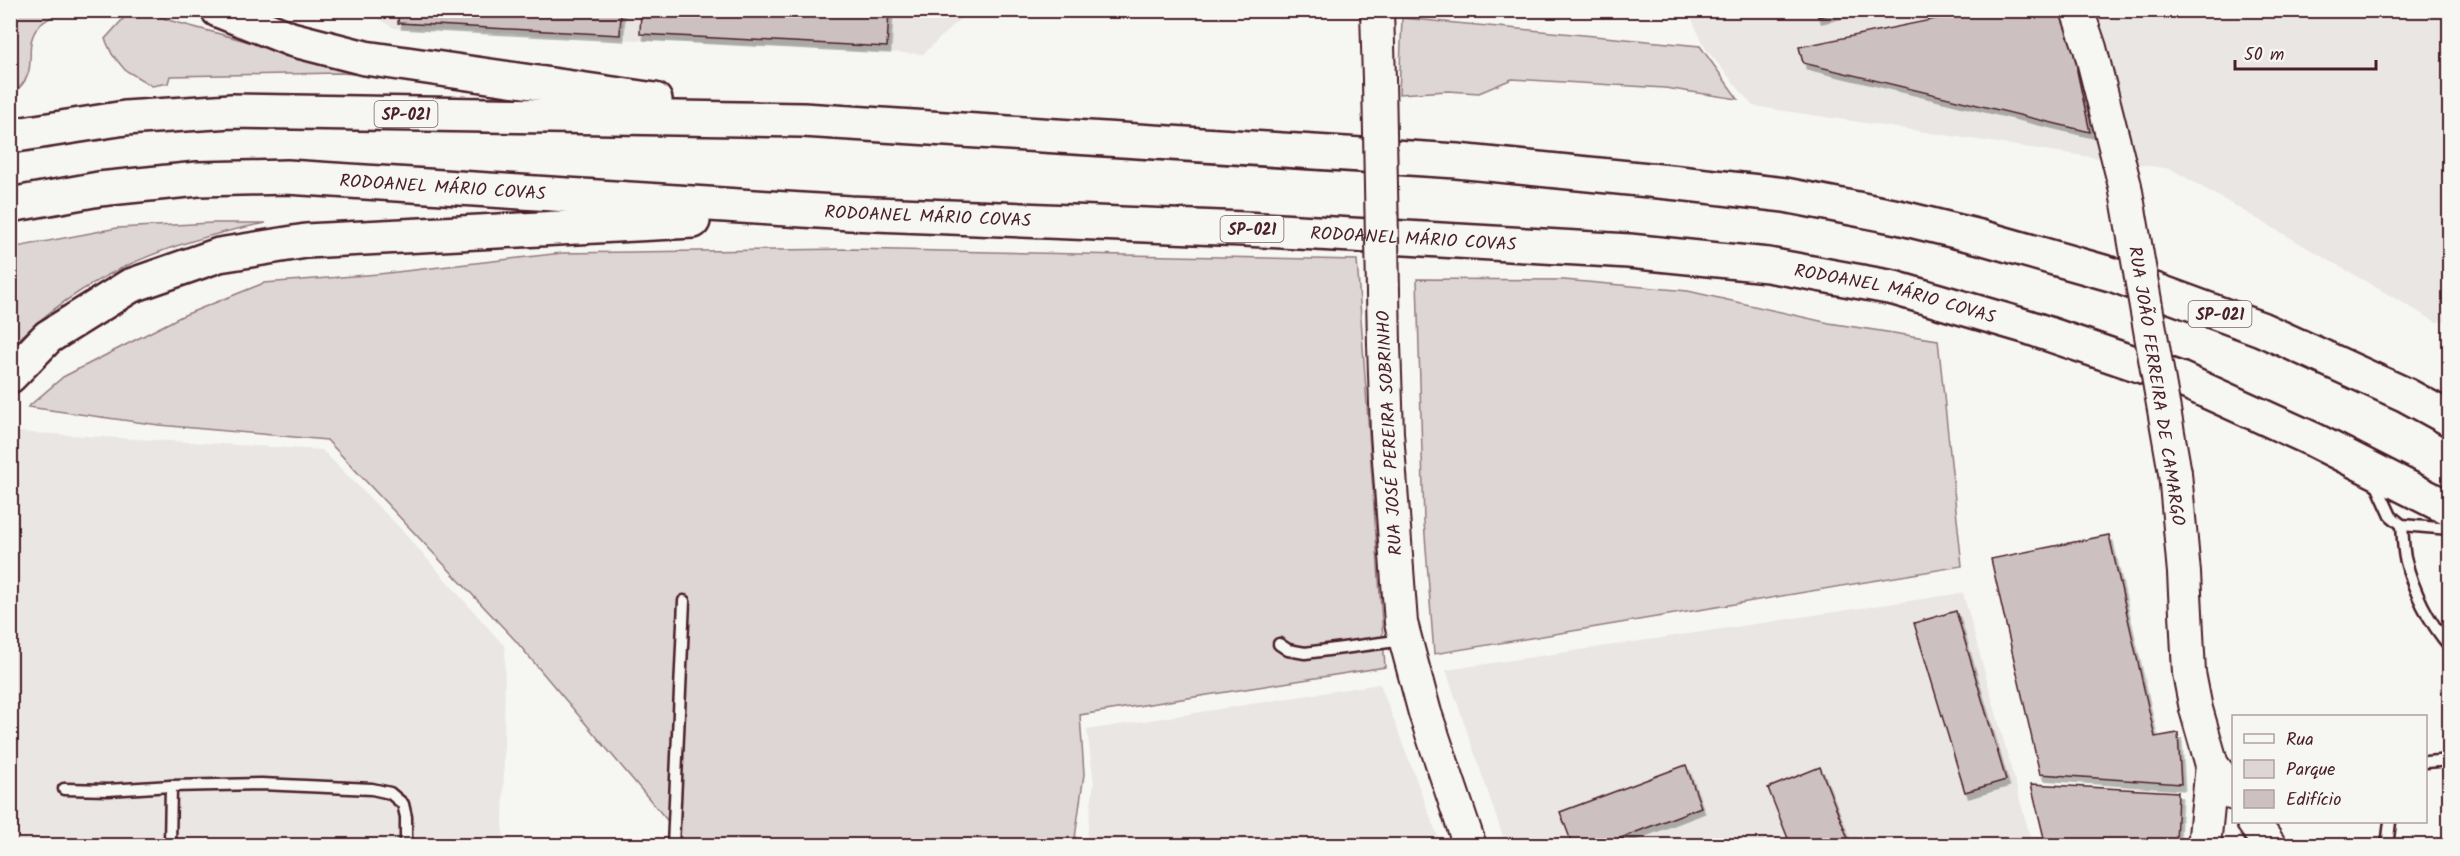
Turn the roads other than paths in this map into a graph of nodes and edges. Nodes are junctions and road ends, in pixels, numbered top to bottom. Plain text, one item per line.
1 (218, 10) edge
2 (1377, 10) edge
3 (2077, 10) edge
4 (802, 120) junction
5 (10, 136) edge
6 (10, 205) edge
7 (850, 213) junction
8 (10, 376) edge
9 (2450, 419) edge
10 (2371, 469) junction
11 (2450, 509) edge
12 (2402, 525) junction
13 (2450, 529) edge
14 (684, 601) dead end
15 (1405, 640) junction
16 (1279, 644) dead end
17 (2450, 647) edge
18 (2450, 760) edge
19 (2427, 762) edge
20 (2212, 765) junction
21 (171, 786) junction
22 (64, 789) dead end
23 (2232, 791) edge
24 (2254, 823) edge
25 (2390, 823) edge
26 (170, 846) edge
27 (406, 846) edge
28 (673, 846) edge
29 (1470, 846) edge
30 (2204, 846) edge
31 (2270, 846) edge
32 (2387, 846) edge

1 - 4 highway
2 - 15 street, RUA JOSÉ PEREIRA SOBRINHO, bridge
3 - 20 street, RUA JOÃO FERREIRA DE CAMARGO, bridge
4 - 5 highway, SP-021
4 - 9 highway, SP-021
6 - 7 highway, RODOANEL MÁRIO COVAS / SP-021
7 - 8 highway
7 - 10 highway, RODOANEL MÁRIO COVAS / SP-021
10 - 11 highway, RODOANEL MÁRIO COVAS / SP-021
10 - 12 lane
12 - 13 lane
12 - 17 lane
14 - 28 lane
15 - 16 lane
15 - 29 street, RUA JOSÉ PEREIRA SOBRINHO
18 - 19 lane
20 - 23 street, RUA JOÃO FERREIRA DE CAMARGO
20 - 30 street
21 - 22 lane
21 - 26 lane
21 - 27 lane
24 - 31 street
25 - 32 lane

